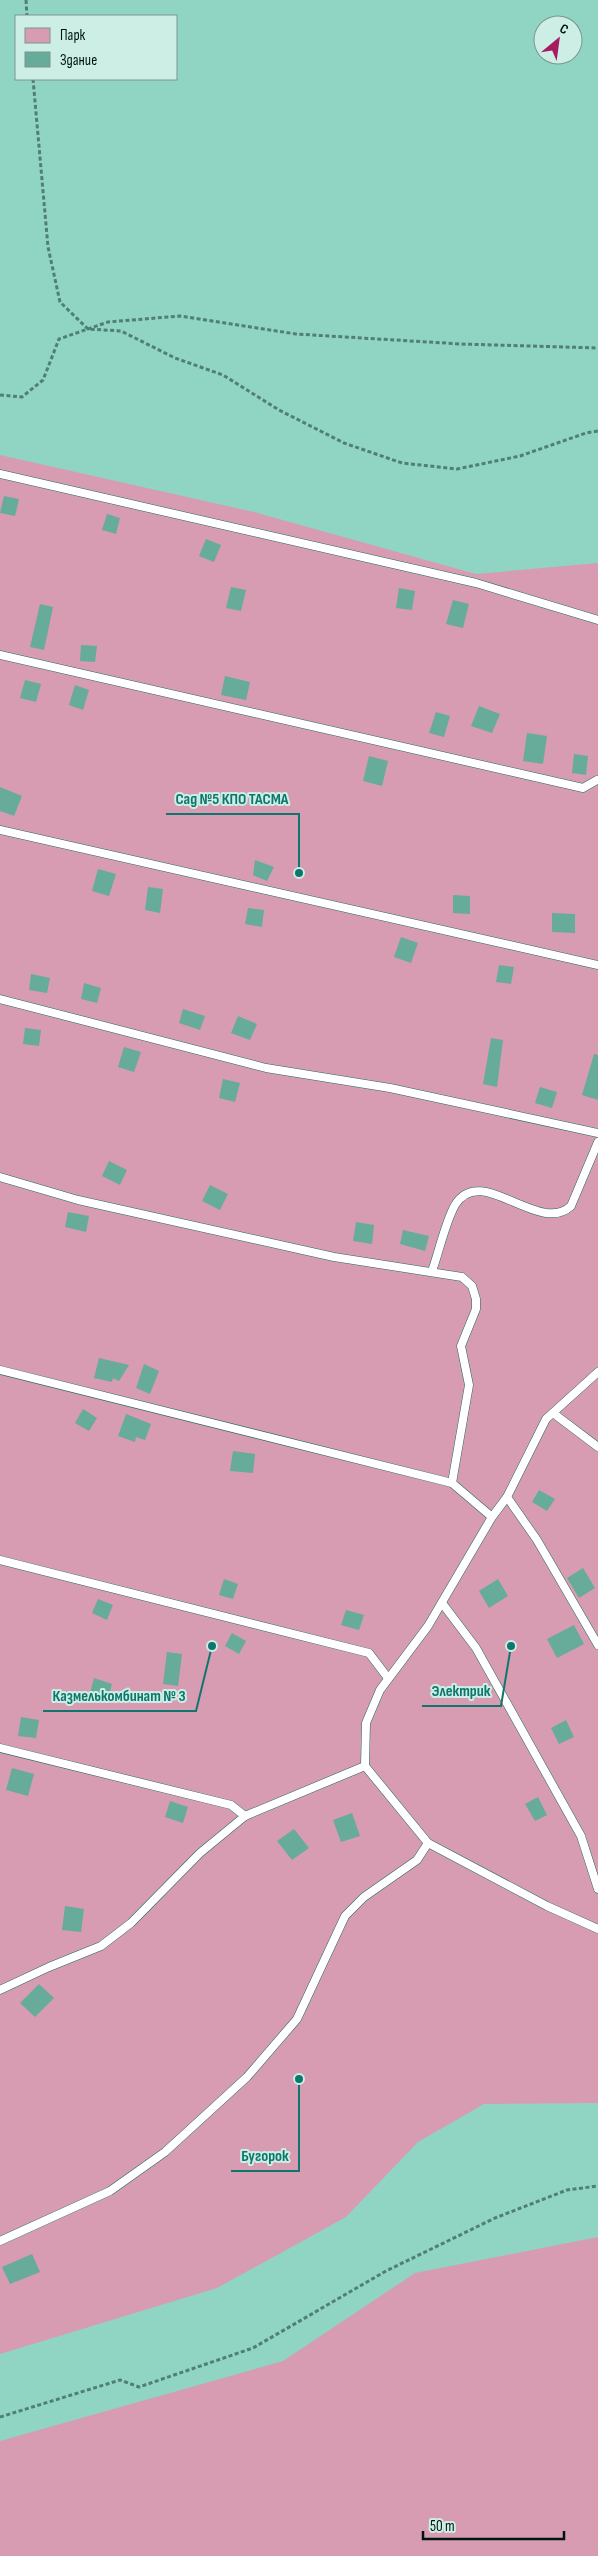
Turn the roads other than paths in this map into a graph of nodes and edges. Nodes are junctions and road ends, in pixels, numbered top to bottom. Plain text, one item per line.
1 (0, 474) edge
2 (598, 620) edge
3 (0, 655) edge
4 (598, 780) edge
5 (0, 830) edge
6 (598, 965) edge
7 (0, 999) edge
8 (598, 1133) edge
9 (598, 1142) edge
10 (0, 1177) edge
11 (432, 1271) junction
12 (0, 1370) edge
13 (598, 1372) edge
14 (553, 1413) junction
15 (598, 1447) edge
16 (452, 1483) junction
17 (507, 1497) junction
18 (492, 1517) junction
19 (0, 1560) edge
20 (442, 1603) junction
21 (598, 1646) edge
22 (388, 1678) junction
23 (0, 1748) edge
24 (365, 1766) junction
25 (244, 1816) junction
26 (428, 1843) junction
27 (598, 1889) edge
28 (598, 1929) edge
29 (0, 1990) edge
30 (0, 2241) edge

1 - 2 lane
3 - 4 lane
5 - 6 lane
7 - 8 lane
9 - 11 lane
10 - 11 lane
11 - 16 lane
12 - 16 lane
13 - 14 lane
14 - 15 lane
14 - 17 lane
16 - 18 lane
17 - 18 lane
17 - 21 lane
18 - 20 lane
19 - 22 lane
20 - 22 lane
20 - 27 lane
22 - 24 lane
23 - 25 lane
24 - 25 lane
24 - 26 lane
25 - 29 lane
26 - 28 lane
26 - 30 lane

